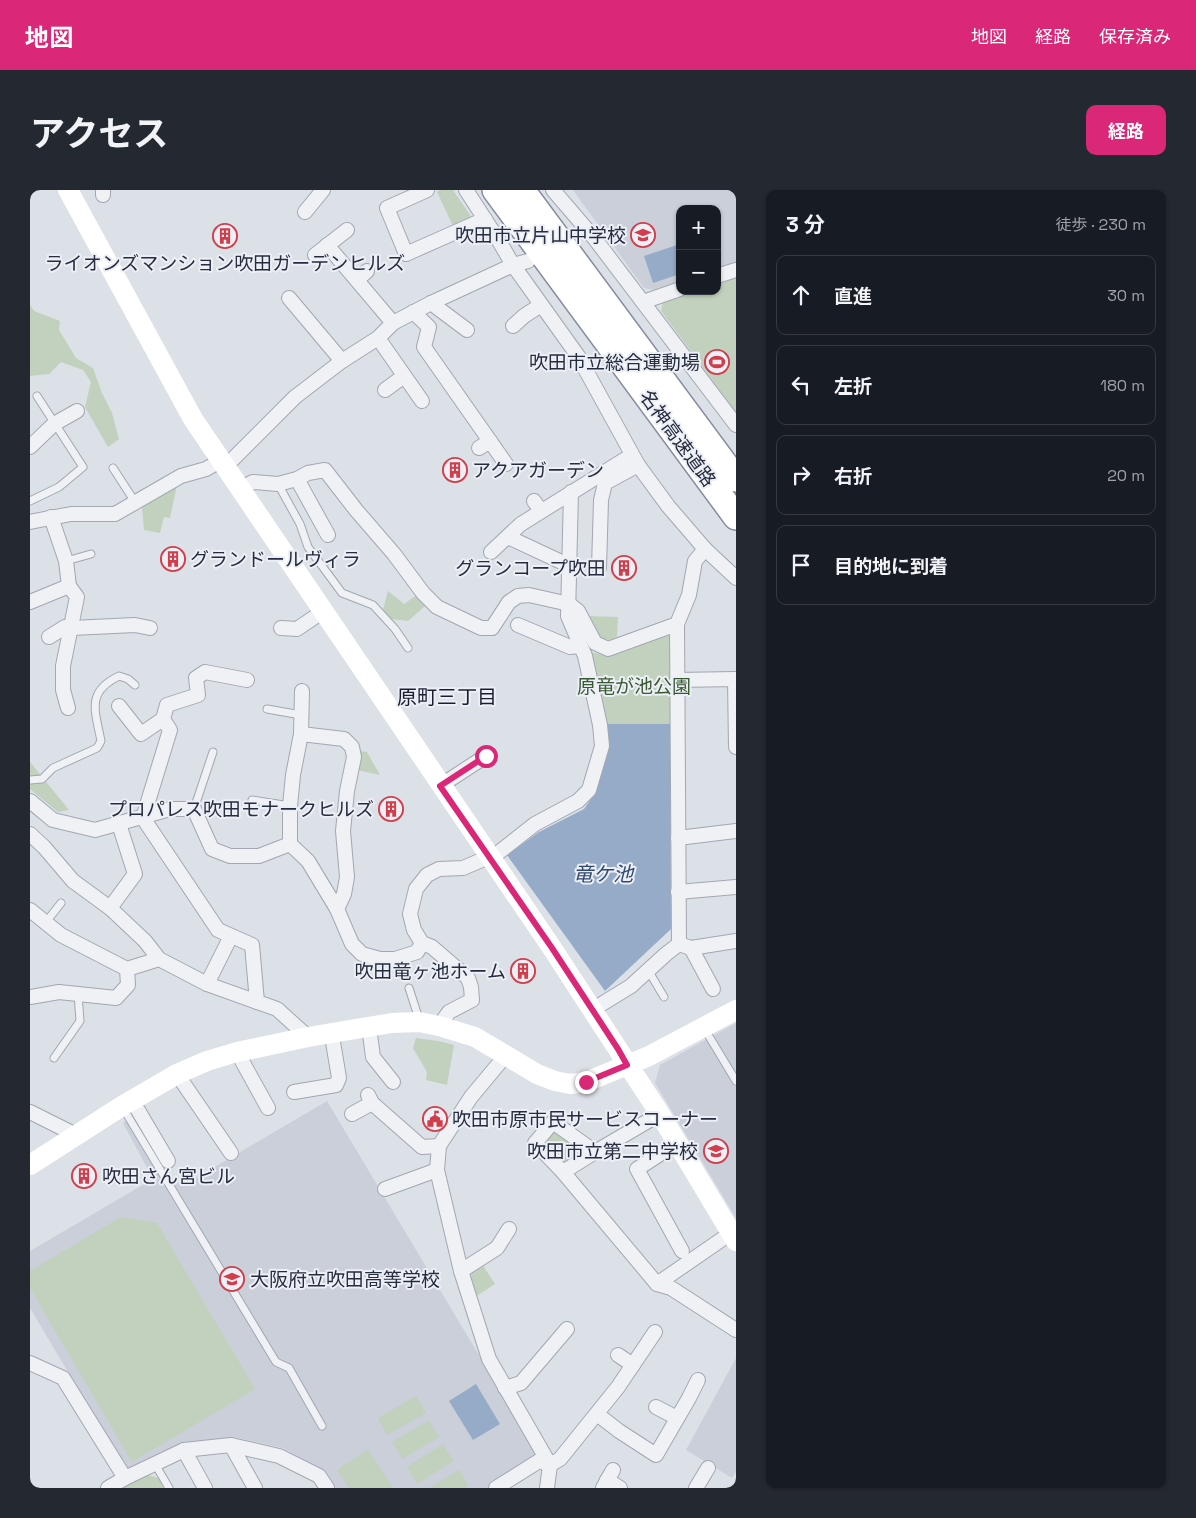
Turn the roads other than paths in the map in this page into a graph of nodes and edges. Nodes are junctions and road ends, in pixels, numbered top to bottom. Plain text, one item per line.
1 (68, 190) edge
2 (323, 190) edge
3 (426, 190) edge
4 (466, 190) edge
5 (495, 190) edge
6 (522, 190) edge
7 (552, 190) edge
8 (305, 212) dead end
9 (485, 220) junction
10 (346, 230) dead end
11 (595, 239) junction
12 (327, 245) junction
13 (581, 245) dead end
14 (315, 255) dead end
15 (528, 261) dead end
16 (513, 265) junction
17 (736, 270) edge
18 (721, 275) edge
19 (676, 290) edge
20 (289, 298) dead end
21 (643, 302) junction
22 (431, 303) junction
23 (542, 305) junction
24 (413, 312) junction
25 (393, 323) junction
26 (513, 326) dead end
27 (467, 330) dead end
28 (378, 338) junction
29 (342, 361) junction
30 (404, 376) junction
31 (385, 390) dead end
32 (38, 396) dead end
33 (422, 400) dead end
34 (77, 411) dead end
35 (54, 424) junction
36 (736, 425) edge
37 (30, 448) edge
38 (635, 460) junction
39 (222, 463) junction
40 (506, 464) dead end
41 (113, 468) dead end
42 (297, 479) junction
43 (736, 479) edge
44 (278, 484) junction
45 (239, 489) junction
46 (571, 492) junction
47 (30, 500) edge
48 (135, 502) junction
49 (52, 517) junction
50 (736, 517) edge
51 (30, 522) edge
52 (328, 535) dead end
53 (508, 537) junction
54 (705, 549) junction
55 (491, 552) dead end
56 (91, 554) dead end
57 (66, 561) junction
58 (570, 566) junction
59 (600, 568) dead end
60 (736, 578) edge
61 (69, 586) junction
62 (30, 602) edge
63 (569, 604) junction
64 (322, 612) junction
65 (518, 624) dead end
66 (677, 624) junction
67 (72, 628) junction
68 (150, 628) dead end
69 (280, 628) dead end
70 (49, 637) dead end
71 (580, 646) junction
72 (408, 648) dead end
73 (247, 680) dead end
74 (677, 680) junction
75 (135, 686) dead end
76 (302, 691) dead end
77 (119, 706) dead end
78 (68, 708) dead end
79 (267, 709) dead end
80 (300, 715) junction
81 (163, 719) junction
82 (302, 734) junction
83 (736, 747) edge
84 (213, 752) dead end
85 (486, 756) dead end
86 (30, 780) edge
87 (440, 786) junction
88 (252, 800) dead end
89 (30, 801) edge
90 (290, 806) junction
91 (194, 809) junction
92 (143, 818) junction
93 (119, 824) junction
94 (736, 831) edge
95 (30, 834) edge
96 (678, 838) junction
97 (290, 844) junction
98 (489, 857) junction
99 (736, 886) edge
100 (678, 892) junction
101 (61, 903) dead end
102 (110, 908) junction
103 (337, 909) junction
104 (30, 910) edge
105 (46, 922) junction
106 (231, 936) junction
107 (736, 941) edge
108 (422, 943) junction
109 (685, 946) junction
110 (159, 959) junction
111 (127, 969) junction
112 (648, 970) junction
113 (207, 984) junction
114 (409, 988) dead end
115 (713, 989) dead end
116 (78, 994) junction
117 (30, 997) edge
118 (664, 997) dead end
119 (257, 1002) junction
120 (592, 1010) junction
121 (736, 1010) edge
122 (429, 1024) junction
123 (369, 1027) junction
124 (704, 1027) junction
125 (331, 1034) junction
126 (308, 1038) junction
127 (237, 1052) junction
128 (504, 1054) junction
129 (54, 1058) dead end
130 (627, 1065) junction
131 (177, 1074) junction
132 (736, 1081) edge
133 (393, 1082) dead end
134 (294, 1092) dead end
135 (127, 1103) junction
136 (268, 1108) dead end
137 (30, 1112) edge
138 (352, 1114) dead end
139 (660, 1114) junction
140 (76, 1135) junction
141 (677, 1143) junction
142 (439, 1146) junction
143 (595, 1152) junction
144 (231, 1154) dead end
145 (168, 1161) dead end
146 (30, 1165) edge
147 (437, 1170) junction
148 (562, 1172) junction
149 (385, 1188) dead end
150 (509, 1229) dead end
151 (734, 1237) edge
152 (682, 1250) dead end
153 (461, 1271) junction
154 (657, 1284) junction
155 (567, 1329) dead end
156 (736, 1330) edge
157 (655, 1332) dead end
158 (618, 1355) dead end
159 (30, 1363) edge
160 (633, 1364) junction
161 (698, 1380) dead end
162 (505, 1388) junction
163 (656, 1407) dead end
164 (597, 1414) junction
165 (677, 1418) junction
166 (322, 1426) dead end
167 (231, 1445) junction
168 (184, 1450) junction
169 (155, 1464) junction
170 (550, 1465) junction
171 (708, 1468) dead end
172 (125, 1478) junction
173 (608, 1480) edge
174 (108, 1488) edge
175 (169, 1488) edge
176 (205, 1488) edge
177 (255, 1488) edge
178 (328, 1488) edge
179 (496, 1488) edge
180 (547, 1488) edge
181 (620, 1488) edge
182 (698, 1488) edge

1 - 39 street
2 - 8 street
3 - 9 street
4 - 9 street
5 - 50 highway, 名神高速道路
6 - 43 highway, 名神高速道路
7 - 11 street
9 - 16 street
10 - 12 street
11 - 13 street
11 - 21 street
12 - 14 street
12 - 25 street
15 - 16 street
16 - 22 street
16 - 23 street
17 - 18 street
19 - 21 street
20 - 29 street
21 - 36 street
22 - 24 street
22 - 27 street
23 - 26 street
23 - 38 street
24 - 25 street
24 - 40 street
25 - 28 street
28 - 29 street
28 - 30 street
29 - 39 street
30 - 31 street
30 - 33 street
32 - 35 lane
34 - 35 street
35 - 37 street
35 - 47 lane
38 - 46 street
38 - 54 street
38 - 59 street
39 - 45 street
39 - 48 street
41 - 48 lane
42 - 44 street
42 - 52 street
42 - 63 street
44 - 45 street
44 - 72 lane
45 - 64 street
46 - 53 street
46 - 58 street
48 - 49 street
49 - 51 street
49 - 57 street
53 - 55 street
53 - 58 street
54 - 60 street
54 - 66 street
56 - 57 lane
57 - 61 street
58 - 63 street
61 - 62 street
61 - 67 street
63 - 66 street
63 - 71 street
64 - 69 street
64 - 87 street
65 - 71 street
66 - 74 street
67 - 68 street
67 - 70 street
67 - 78 street
71 - 98 street
73 - 81 street
74 - 83 street
74 - 96 street
75 - 86 lane
76 - 80 street
77 - 81 street
79 - 80 lane
80 - 82 street
81 - 92 street
82 - 90 street
82 - 103 street
84 - 91 lane
85 - 87 street
87 - 98 street
88 - 90 lane
89 - 93 street
90 - 97 street
91 - 92 street
91 - 97 street
92 - 93 street
92 - 106 street
93 - 102 street
94 - 96 street
95 - 102 street
96 - 100 street
97 - 103 street
98 - 108 street
98 - 120 street
99 - 100 street
100 - 109 street
101 - 105 lane
102 - 110 street
103 - 108 street
104 - 105 street
105 - 111 street
106 - 113 street
106 - 119 street
107 - 109 street
108 - 122 street
109 - 112 street
109 - 115 street
110 - 111 street
110 - 113 street
111 - 116 street
112 - 118 lane
112 - 120 street
113 - 119 street
114 - 122 lane
116 - 117 street
116 - 129 lane
119 - 126 street
120 - 130 street
121 - 124 street
122 - 123 street
122 - 128 street
123 - 125 street
123 - 133 street
124 - 130 street
124 - 132 lane
125 - 126 street
125 - 134 street
126 - 127 street
127 - 131 street
127 - 136 street
128 - 130 street
128 - 142 street
130 - 139 street
131 - 135 street
131 - 144 street
135 - 140 street
135 - 145 street
135 - 166 lane
137 - 140 street
138 - 142 street
139 - 141 street
139 - 143 street
140 - 146 street
141 - 151 street
141 - 152 street
142 - 147 street
143 - 148 street
143 - 148 street
147 - 149 street
147 - 153 street
148 - 154 street
150 - 153 street
151 - 154 street
153 - 162 street
154 - 156 street
155 - 162 street
157 - 160 street
158 - 160 street
159 - 172 street
160 - 164 street
161 - 165 street
162 - 170 street
163 - 165 street
164 - 165 street
164 - 170 street
167 - 168 street
167 - 177 street
167 - 178 street
168 - 169 street
168 - 176 street
169 - 172 street
169 - 175 lane
170 - 179 street
170 - 180 street
171 - 182 street
172 - 174 street
173 - 181 street

